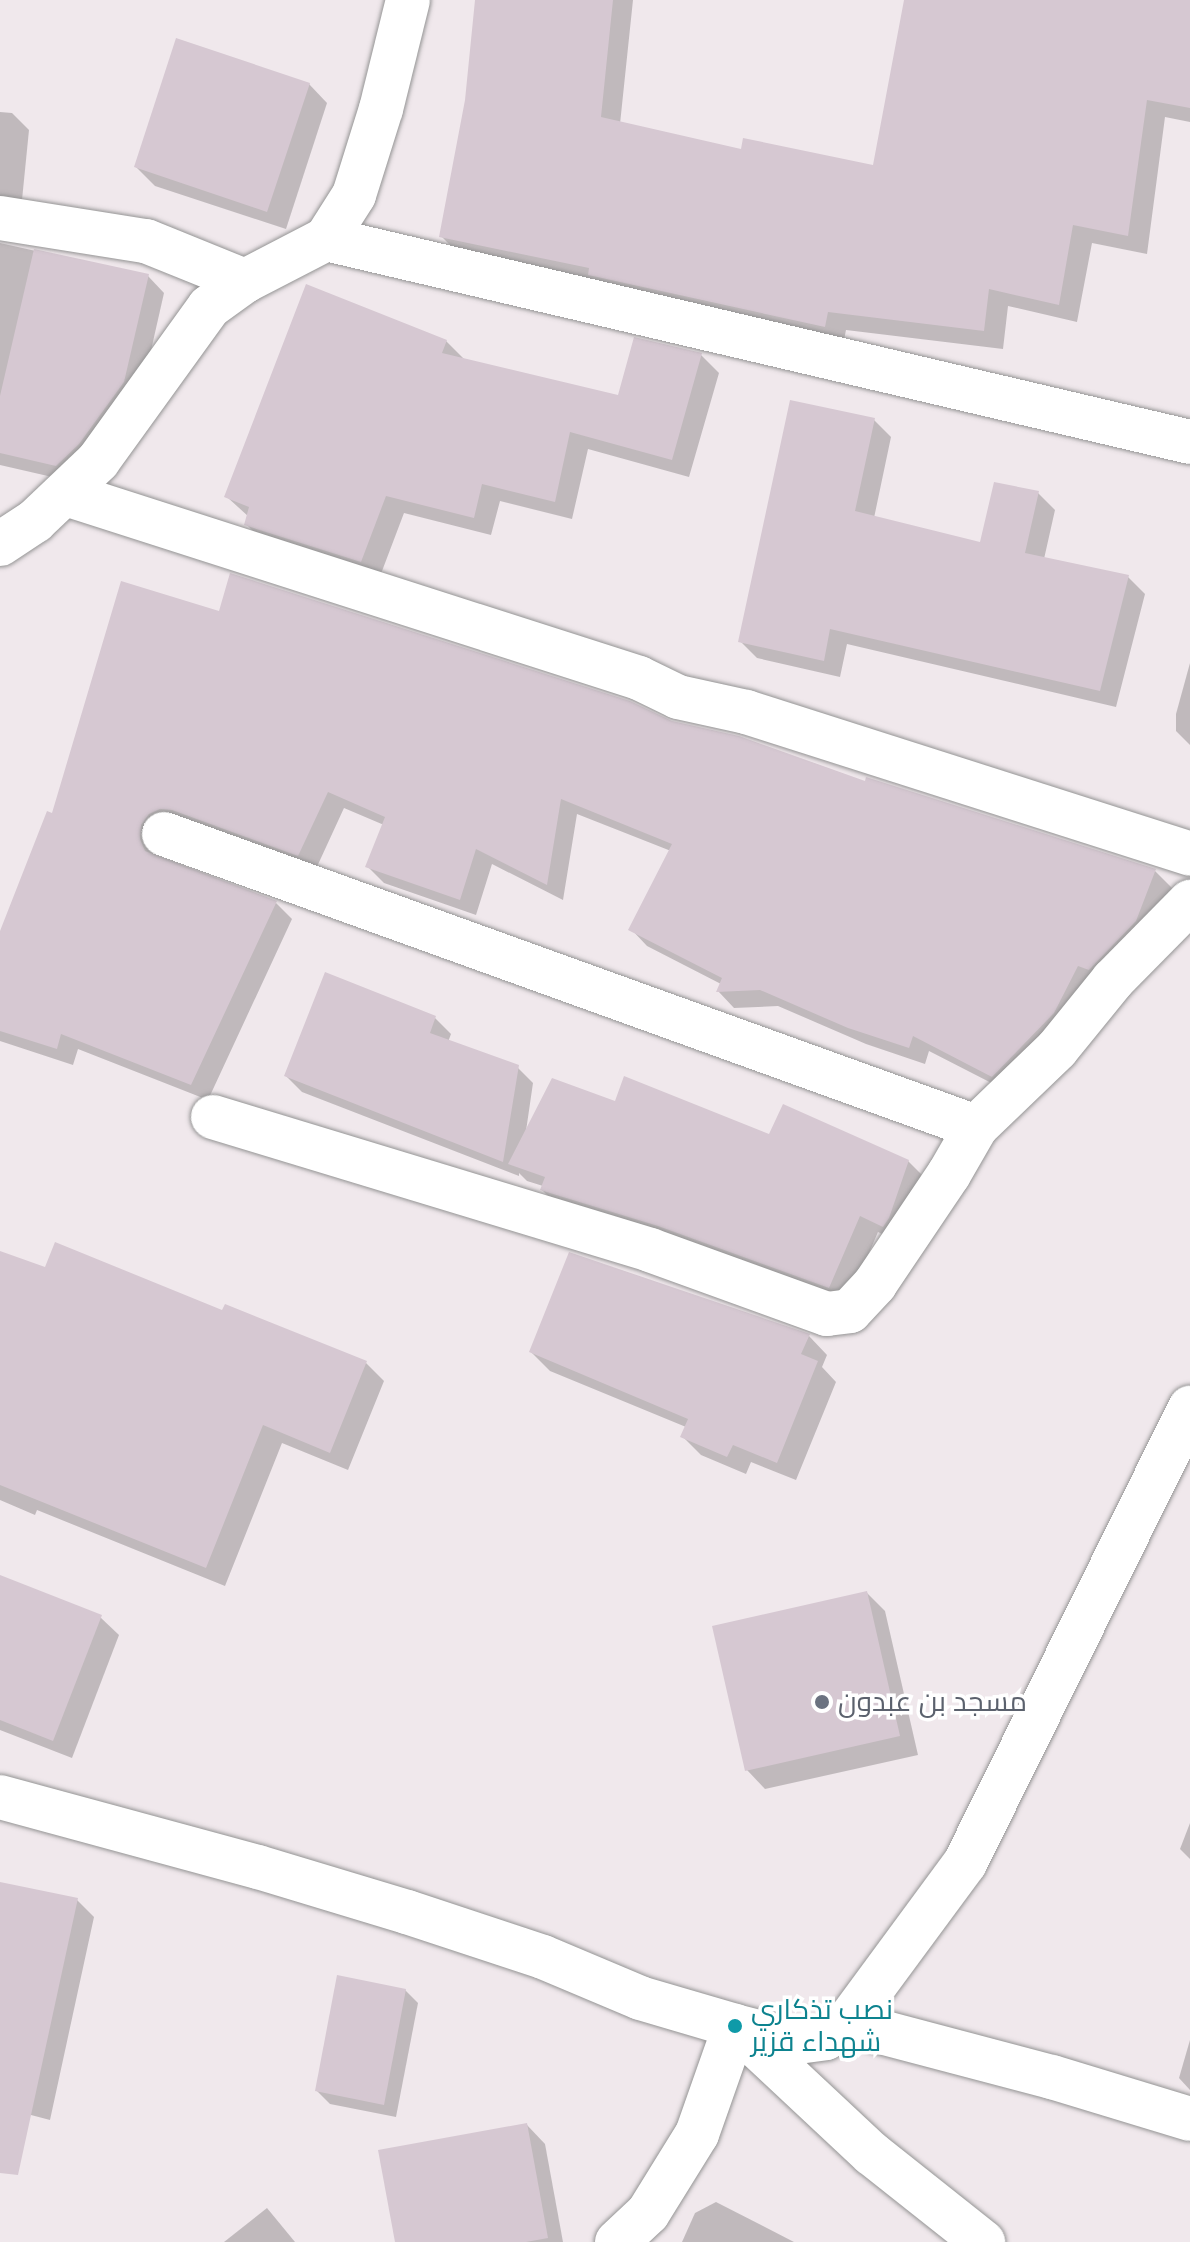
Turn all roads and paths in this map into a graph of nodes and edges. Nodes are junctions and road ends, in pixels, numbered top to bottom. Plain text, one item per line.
1 (408, 0) edge
2 (0, 218) edge
3 (326, 239) junction
4 (245, 281) junction
5 (1190, 442) edge
6 (66, 494) junction
7 (0, 544) edge
8 (164, 834) dead end
9 (1190, 854) edge
10 (1190, 902) edge
11 (213, 1117) dead end
12 (976, 1127) junction
13 (1186, 1427) edge
14 (0, 1797) edge
15 (847, 2023) junction
16 (735, 2026) junction
17 (1190, 2119) edge
18 (617, 2242) edge
19 (983, 2242) edge

1 - 3 street
2 - 4 street
3 - 4 street
3 - 5 street
4 - 6 street
6 - 7 street
6 - 9 street
8 - 12 street
10 - 12 street
11 - 12 street
13 - 15 street
14 - 16 street
15 - 16 street
15 - 17 street
16 - 18 street
16 - 19 street

